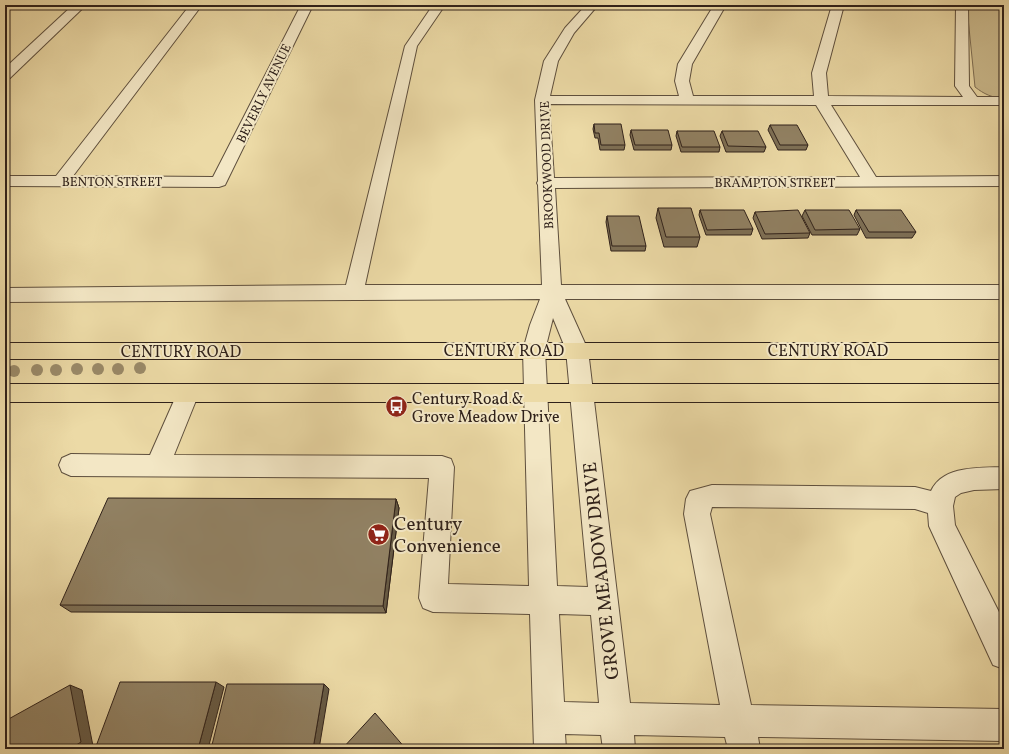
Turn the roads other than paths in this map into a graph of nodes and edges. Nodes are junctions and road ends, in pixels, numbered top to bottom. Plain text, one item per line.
1 (80, 5) edge
2 (196, 5) edge
3 (307, 5) edge
4 (439, 5) edge
5 (592, 5) edge
6 (720, 5) edge
7 (838, 5) edge
8 (962, 5) edge
9 (5, 75) edge
10 (542, 100) junction
11 (687, 101) junction
12 (822, 101) junction
13 (973, 101) junction
14 (1004, 101) edge
15 (5, 181) edge
16 (61, 181) junction
17 (870, 181) junction
18 (1004, 181) edge
19 (219, 182) joint
20 (545, 183) junction
21 (354, 292) junction
22 (552, 292) junction
23 (1004, 292) edge
24 (5, 295) edge
25 (534, 350) junction
26 (577, 350) junction
27 (5, 351) edge
28 (1004, 351) edge
29 (5, 393) edge
30 (188, 393) junction
31 (582, 393) junction
32 (1004, 393) edge
33 (536, 394) junction
34 (70, 465) dead end
35 (157, 466) junction
36 (1004, 478) edge
37 (940, 506) junction
38 (544, 600) junction
39 (604, 601) junction
40 (1004, 654) edge
41 (549, 718) junction
42 (1004, 725) edge
43 (617, 735) edge
44 (741, 735) edge
45 (550, 749) edge

1 - 9 street
2 - 16 street
3 - 19 street, BEVERLY AVENUE
4 - 21 street
5 - 10 street, BROOKWOOD DRIVE
6 - 11 street
7 - 12 street
8 - 13 street
10 - 11 street
10 - 20 street, BROOKWOOD DRIVE
11 - 12 street
12 - 13 street
12 - 17 street
13 - 14 street
15 - 16 street, BENTON STREET
16 - 19 street, BENTON STREET
17 - 18 street, BRAMPTON STREET
17 - 20 street, BRAMPTON STREET
20 - 22 street, BROOKWOOD DRIVE
21 - 22 street
21 - 24 street
22 - 23 street
22 - 25 street, BROOKWOOD DRIVE
22 - 26 street, BROOKWOOD DRIVE
25 - 26 main road, CENTURY ROAD
25 - 27 main road, CENTURY ROAD
25 - 33 street, BROOKWOOD DRIVE
26 - 28 main road, CENTURY ROAD
26 - 31 street, GROVE MEADOW DRIVE
29 - 30 main road
30 - 33 main road
30 - 35 street
31 - 32 main road
31 - 33 main road
31 - 39 street, GROVE MEADOW DRIVE
33 - 38 street
34 - 35 street
35 - 38 street
36 - 37 street
37 - 40 street
37 - 44 street
38 - 39 street
38 - 41 street
39 - 43 street, GROVE MEADOW DRIVE
41 - 43 street
41 - 45 street
42 - 44 street
43 - 44 street

